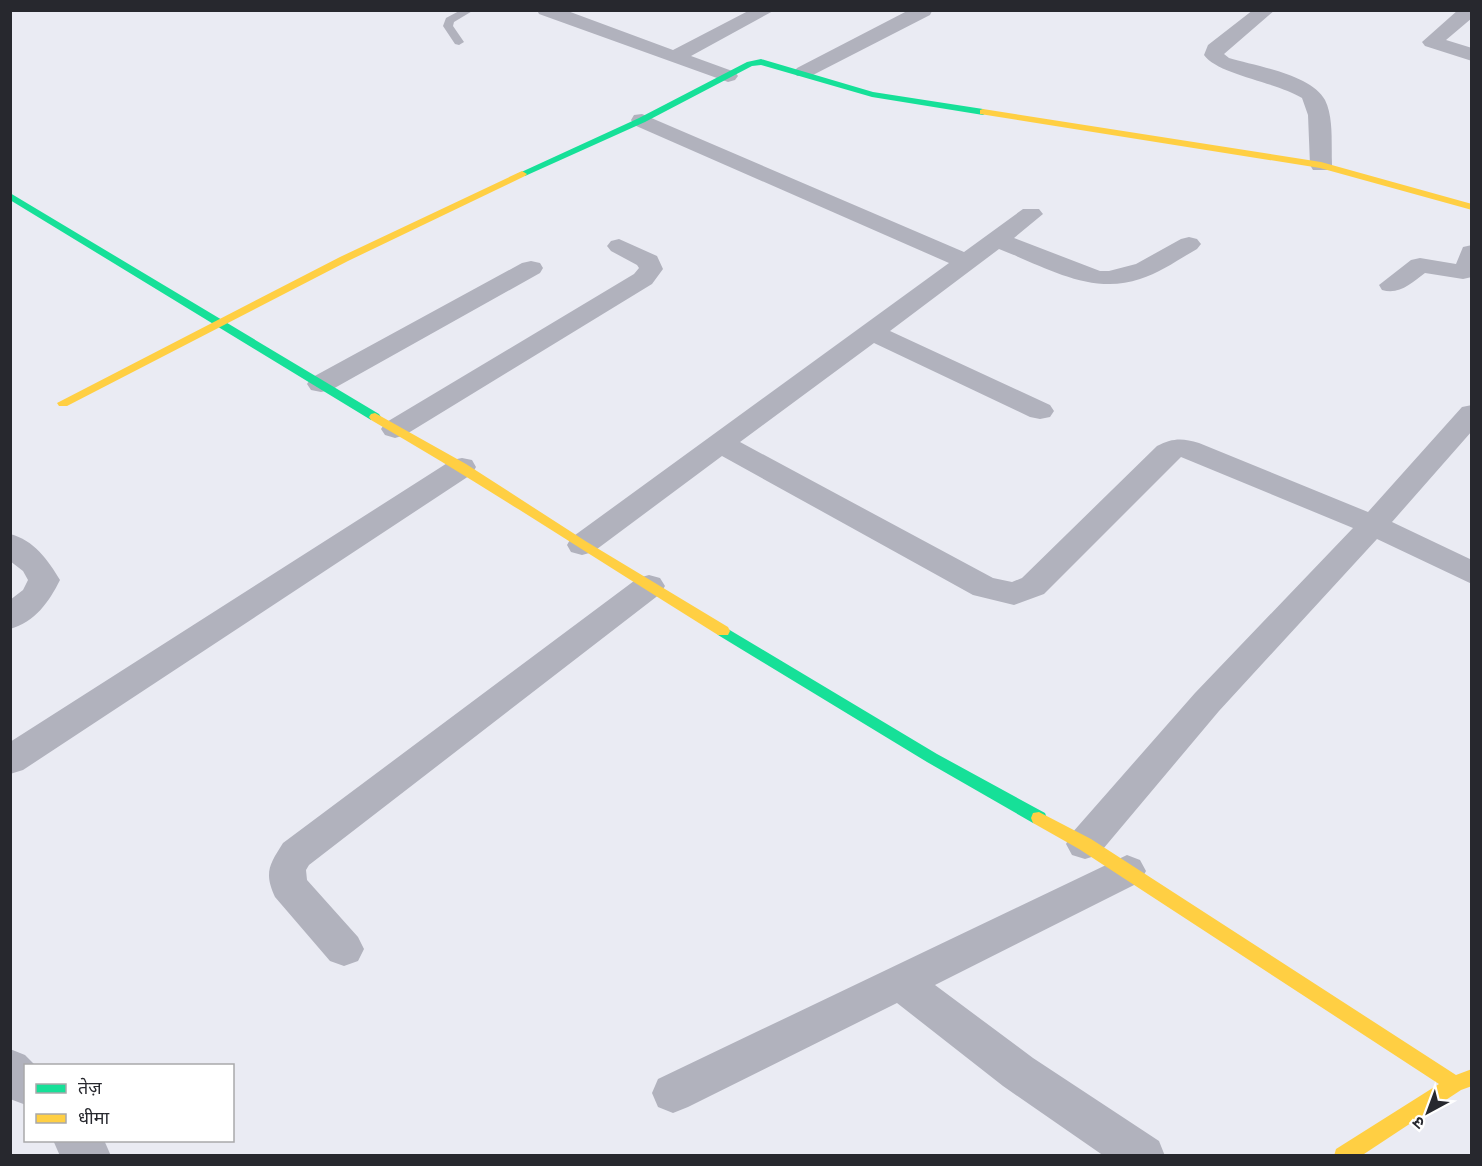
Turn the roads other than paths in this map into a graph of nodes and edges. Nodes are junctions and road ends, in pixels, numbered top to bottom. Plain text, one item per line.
1 (469, 10) edge
2 (546, 10) edge
3 (613, 10) edge
4 (766, 10) edge
5 (1266, 10) edge
6 (1470, 10) edge
7 (923, 12) edge
8 (584, 24) junction
9 (459, 42) dead end
10 (1472, 55) edge
11 (674, 57) junction
12 (804, 72) junction
13 (728, 76) junction
14 (642, 120) junction
15 (1321, 165) junction
16 (10, 196) edge
17 (1472, 207) edge
18 (1031, 214) dead end
19 (997, 240) junction
20 (1189, 243) dead end
21 (619, 246) dead end
22 (1472, 252) edge
23 (968, 262) junction
24 (531, 268) dead end
25 (1391, 285) dead end
26 (220, 323) junction
27 (872, 332) junction
28 (321, 384) junction
29 (63, 404) dead end
30 (1040, 411) dead end
31 (1472, 413) edge
32 (395, 429) junction
33 (721, 444) junction
34 (462, 467) junction
35 (1373, 525) junction
36 (10, 544) edge
37 (582, 546) junction
38 (1472, 573) edge
39 (649, 586) junction
40 (10, 618) edge
41 (10, 760) edge
42 (1085, 844) junction
43 (1127, 871) junction
44 (344, 950) dead end
45 (900, 982) junction
46 (10, 1069) edge
47 (1472, 1077) edge
48 (24, 1083) edge
49 (1455, 1084) junction
50 (673, 1094) dead end
51 (77, 1142) edge
52 (88, 1155) edge
53 (1143, 1155) edge
54 (1342, 1155) edge

1 - 9 lane
2 - 8 street
3 - 8 street
4 - 11 street
5 - 15 street
6 - 10 street
7 - 12 street
8 - 11 street
11 - 13 street
12 - 13 street
12 - 15 street
13 - 14 street
14 - 23 street
14 - 26 street
15 - 17 street
16 - 26 street
18 - 19 street
19 - 20 street
19 - 23 street
21 - 32 street
22 - 25 street
23 - 27 street
24 - 28 street
26 - 28 street
26 - 29 street
27 - 30 street
27 - 33 street
28 - 32 street
31 - 35 street
32 - 34 street
33 - 35 street
33 - 37 street
34 - 37 street
34 - 41 street
35 - 38 street
35 - 42 street
36 - 40 street
37 - 39 street
39 - 42 street
39 - 44 street
42 - 43 street
43 - 45 street
43 - 49 street
45 - 50 street
45 - 53 street
46 - 48 street
47 - 49 street
49 - 54 street
51 - 52 street

